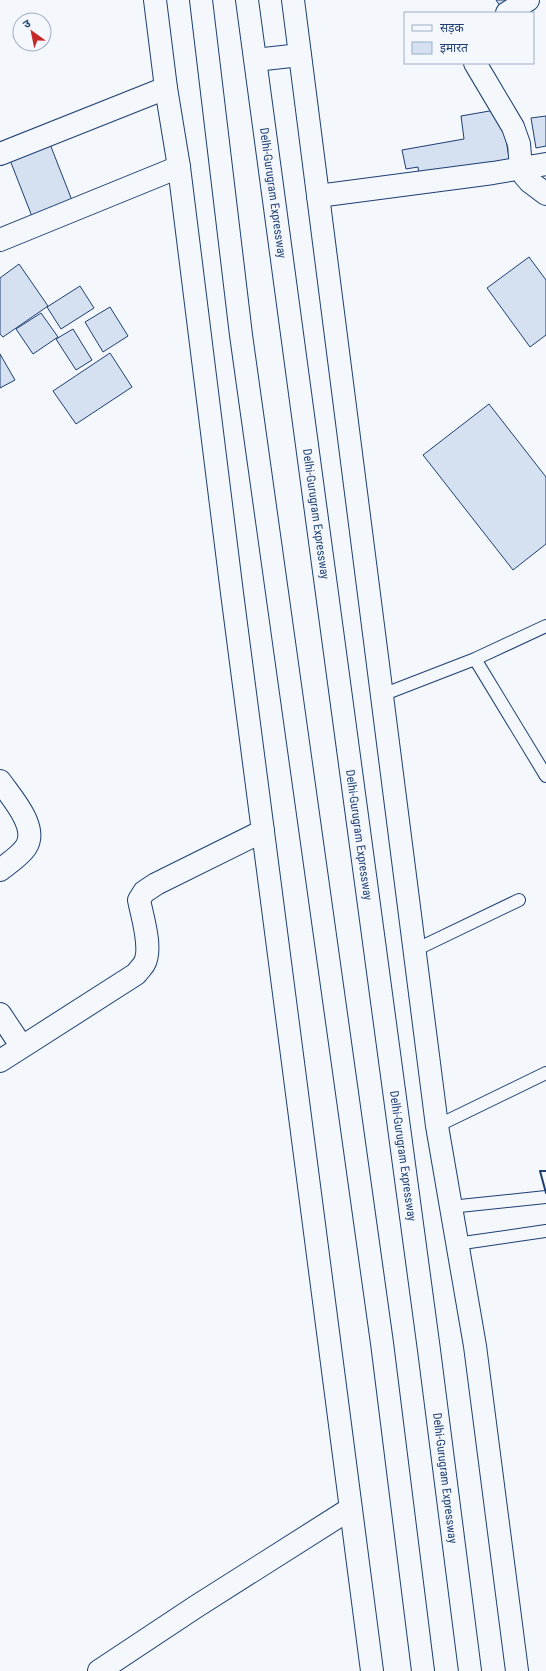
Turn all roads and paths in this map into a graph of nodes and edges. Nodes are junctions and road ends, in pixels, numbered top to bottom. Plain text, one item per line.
1 (155, 0) edge
2 (201, 0) edge
3 (247, 0) edge
4 (293, 0) edge
5 (528, 0) edge
6 (509, 12) edge
7 (300, 55) junction
8 (255, 60) junction
9 (476, 64) edge
10 (166, 88) junction
11 (0, 154) edge
12 (546, 164) edge
13 (179, 167) junction
14 (521, 168) junction
15 (546, 194) edge
16 (318, 196) junction
17 (0, 240) edge
18 (546, 626) edge
19 (475, 659) junction
20 (382, 695) junction
21 (546, 776) edge
22 (0, 781) edge
23 (263, 831) junction
24 (0, 870) edge
25 (519, 900) dead end
26 (414, 950) junction
27 (0, 1014) edge
28 (22, 1047) junction
29 (0, 1062) edge
30 (546, 1073) edge
31 (437, 1126) junction
32 (546, 1197) edge
33 (450, 1207) junction
34 (546, 1231) edge
35 (456, 1244) junction
36 (350, 1509) junction
37 (99, 1671) edge
38 (372, 1671) edge
39 (423, 1671) edge
40 (470, 1671) edge
41 (517, 1671) edge

1 - 10 main road
2 - 39 main road
3 - 8 main road, Delhi-Gurugram Expressway
4 - 7 main road
5 - 6 main road
7 - 8 main road
7 - 16 main road
8 - 40 main road, Delhi-Gurugram Expressway
9 - 14 main road
10 - 11 main road
10 - 13 main road
12 - 14 main road
13 - 17 main road
13 - 23 main road
14 - 15 main road
14 - 16 main road
16 - 20 main road
18 - 19 lane
19 - 20 lane
19 - 21 lane
20 - 26 main road
22 - 24 main road
23 - 28 main road
23 - 36 main road
25 - 26 lane
26 - 31 main road
27 - 28 main road
28 - 29 main road
30 - 31 lane
31 - 33 main road
32 - 33 lane
33 - 35 main road
34 - 35 lane
35 - 41 main road
36 - 37 main road
36 - 38 main road

